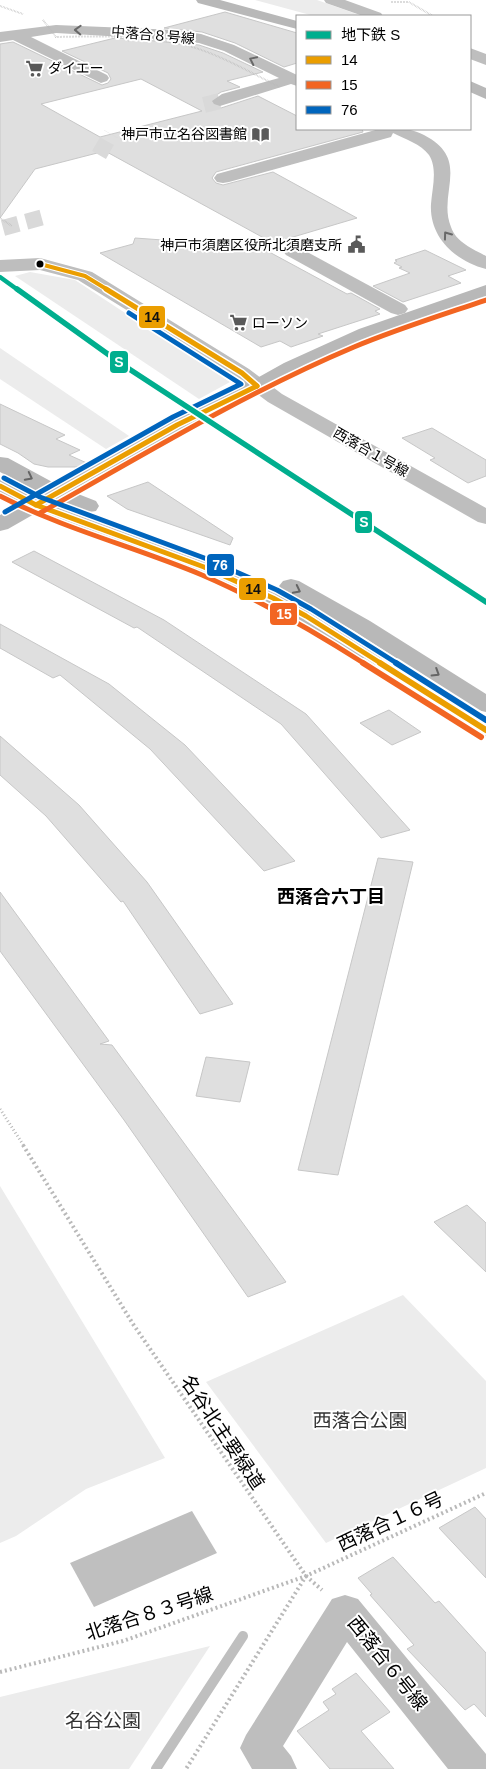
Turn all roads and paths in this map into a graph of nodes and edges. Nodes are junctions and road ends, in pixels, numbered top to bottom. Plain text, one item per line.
1 (203, 0) edge
2 (230, 0) edge
3 (331, 0) edge
4 (391, 2) dead end
5 (373, 15) edge
6 (431, 15) edge
7 (296, 18) edge
8 (43, 20) dead end
9 (296, 25) edge
10 (7, 36) edge
11 (471, 53) edge
12 (486, 60) edge
13 (486, 70) edge
14 (471, 75) edge
15 (471, 76) edge
16 (101, 78) dead end
17 (292, 83) edge
18 (486, 83) edge
19 (471, 86) edge
20 (486, 94) edge
21 (220, 101) tunnel mouth
22 (391, 131) edge
23 (223, 178) dead end
24 (0, 218) edge
25 (12, 226) dead end
26 (292, 251) dead end
27 (486, 263) edge
28 (0, 266) edge
29 (486, 291) edge
30 (398, 309) dead end
31 (251, 389) junction
32 (0, 463) edge
33 (0, 486) edge
34 (57, 493) junction
35 (36, 505) junction
36 (486, 517) edge
37 (0, 524) edge
38 (486, 705) edge
39 (486, 730) edge
40 (0, 1108) edge
41 (486, 1493) edge
42 (306, 1576) junction
43 (0, 1672) edge
44 (186, 1769) edge
45 (277, 1769) edge
46 (473, 1769) edge

1 - 9 street
2 - 7 street
3 - 5 street
4 - 6 path
8 - 17 path, bridge
10 - 16 street
17 -> 10 street, 中落合８号線
11 - 12 street
13 - 14 street
15 - 18 street
17 - 21 street
19 - 20 street
22 - 23 street
27 -> 22 street
24 - 25 path
26 - 30 street
28 - 31 street, 西落合１号線
29 - 31 street
31 - 34 street
31 - 36 street, 西落合１号線
32 -> 34 street
33 - 35 street
34 - 35 street
34 -> 38 street
35 - 37 street
35 - 39 street
40 - 42 path, 名谷北主要緑道
41 - 42 path, 西落合１６号
42 - 43 path, 北落合８３号線
42 - 44 path
45 - 46 street, 西落合６号線

